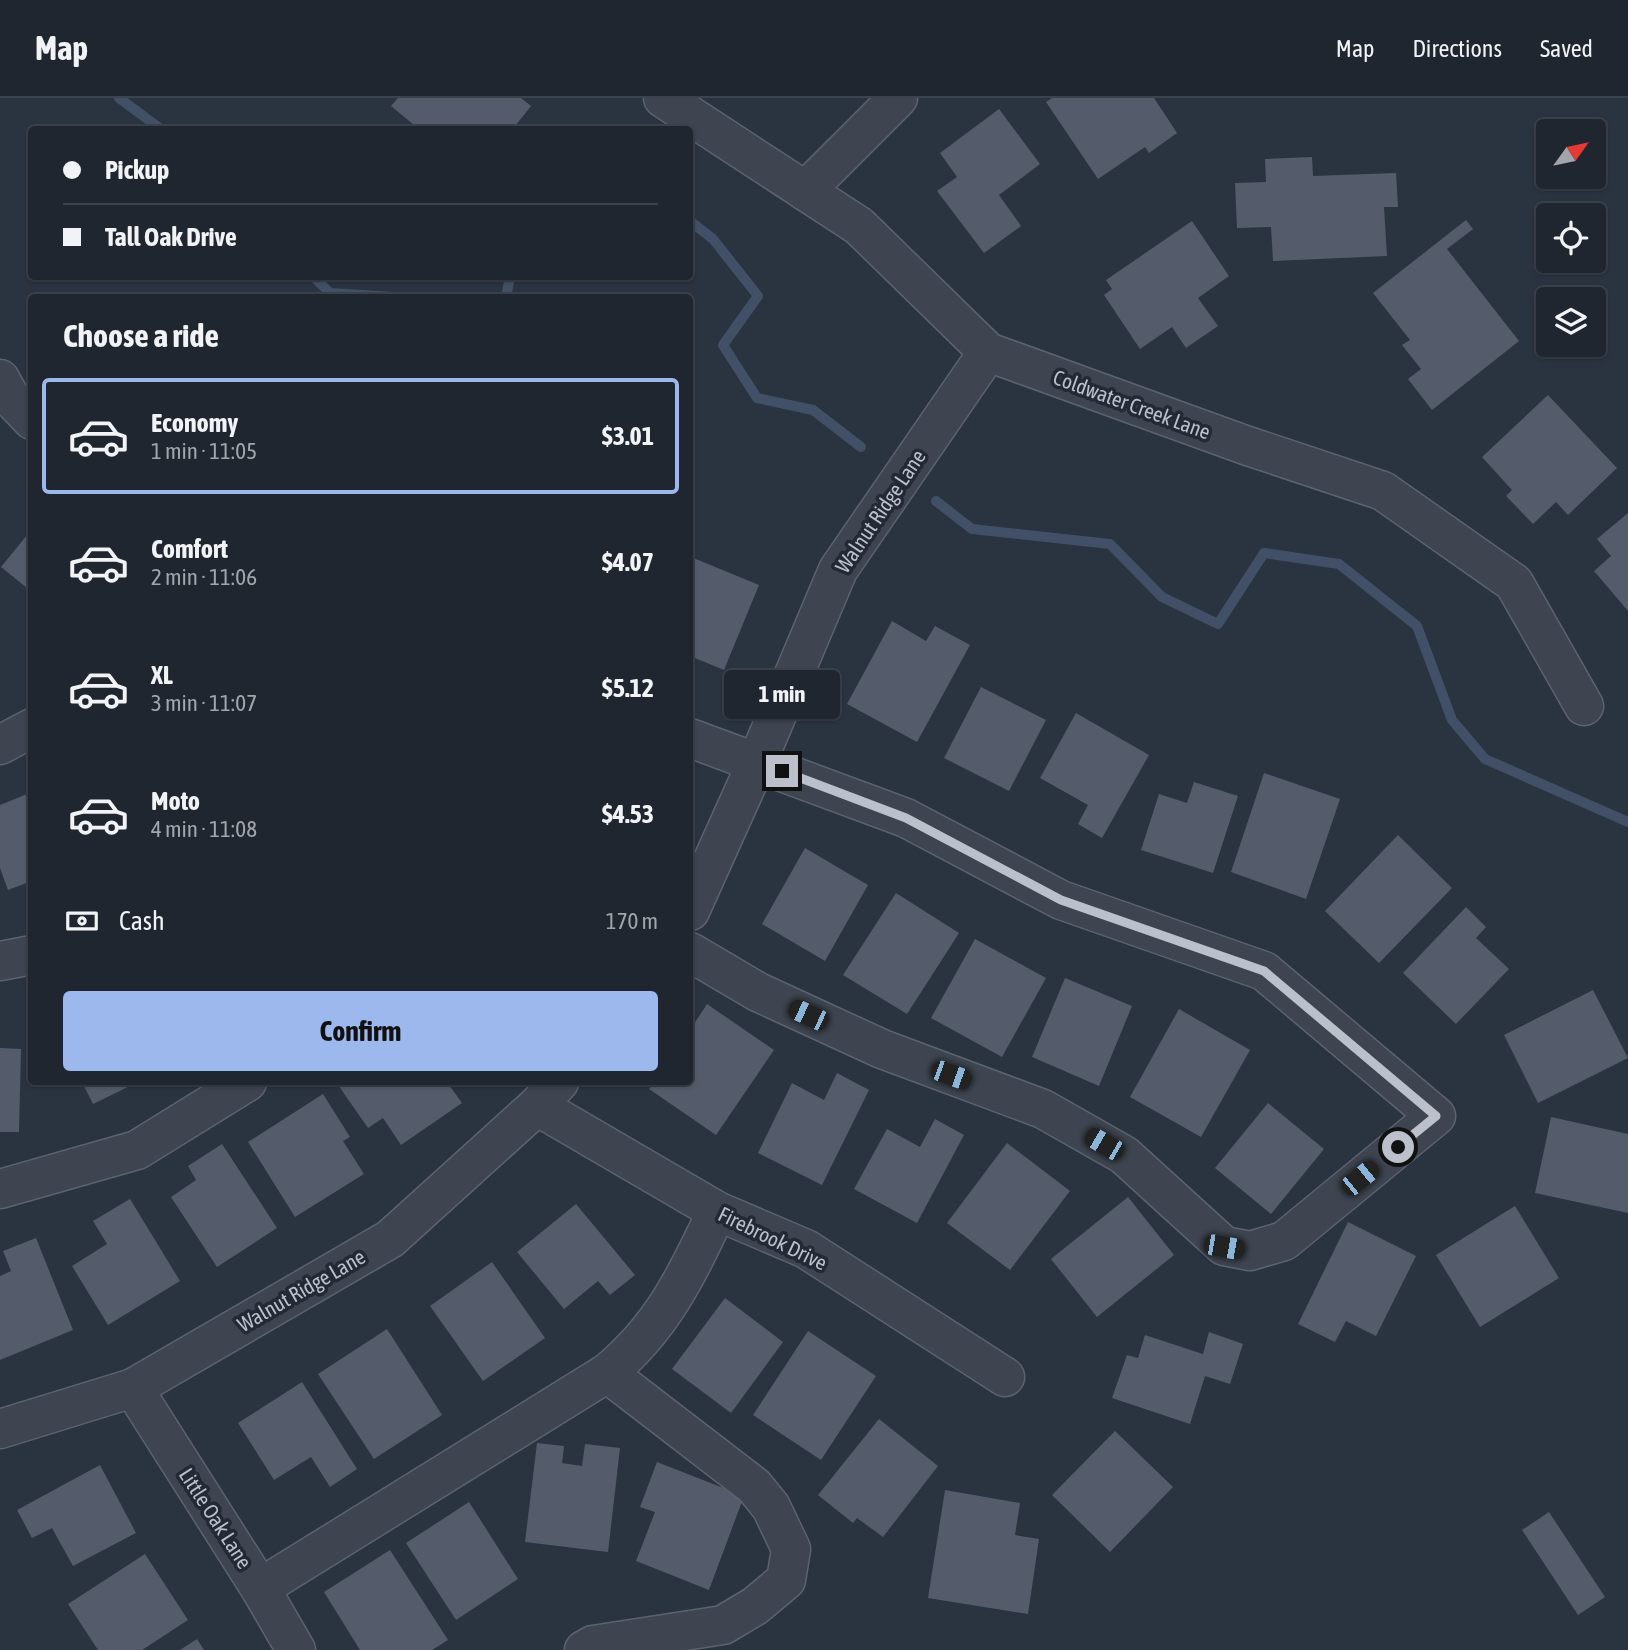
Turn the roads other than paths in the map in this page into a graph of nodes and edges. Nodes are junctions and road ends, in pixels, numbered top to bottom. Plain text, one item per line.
1 (663, 98) edge
2 (898, 98) edge
3 (804, 191) junction
4 (988, 352) junction
5 (1584, 706) dead end
6 (28, 730) edge
7 (693, 739) edge
8 (0, 745) edge
9 (757, 762) junction
10 (693, 904) edge
11 (693, 954) edge
12 (28, 956) edge
13 (0, 961) edge
14 (242, 1085) edge
15 (548, 1094) edge
16 (0, 1189) edge
17 (717, 1211) junction
18 (607, 1373) junction
19 (1005, 1377) dead end
20 (133, 1388) junction
21 (0, 1429) edge
22 (260, 1588) junction
23 (589, 1647) edge
24 (296, 1650) edge

1 - 3 street, Coldwater Creek Lane
2 - 3 street
3 - 4 street, Coldwater Creek Lane
4 - 5 street, Coldwater Creek Lane
4 - 9 street, Walnut Ridge Lane
6 - 8 street
7 - 9 street
9 - 10 street, Walnut Ridge Lane
9 - 11 street
12 - 13 street
14 - 16 street
15 - 17 street, Firebrook Drive
15 - 20 street, Walnut Ridge Lane
17 - 18 street
17 - 19 street, Firebrook Drive
18 - 22 street
18 - 23 street
20 - 21 street, Walnut Ridge Lane
20 - 22 street, Little Oak Lane
22 - 24 street, Little Oak Lane

